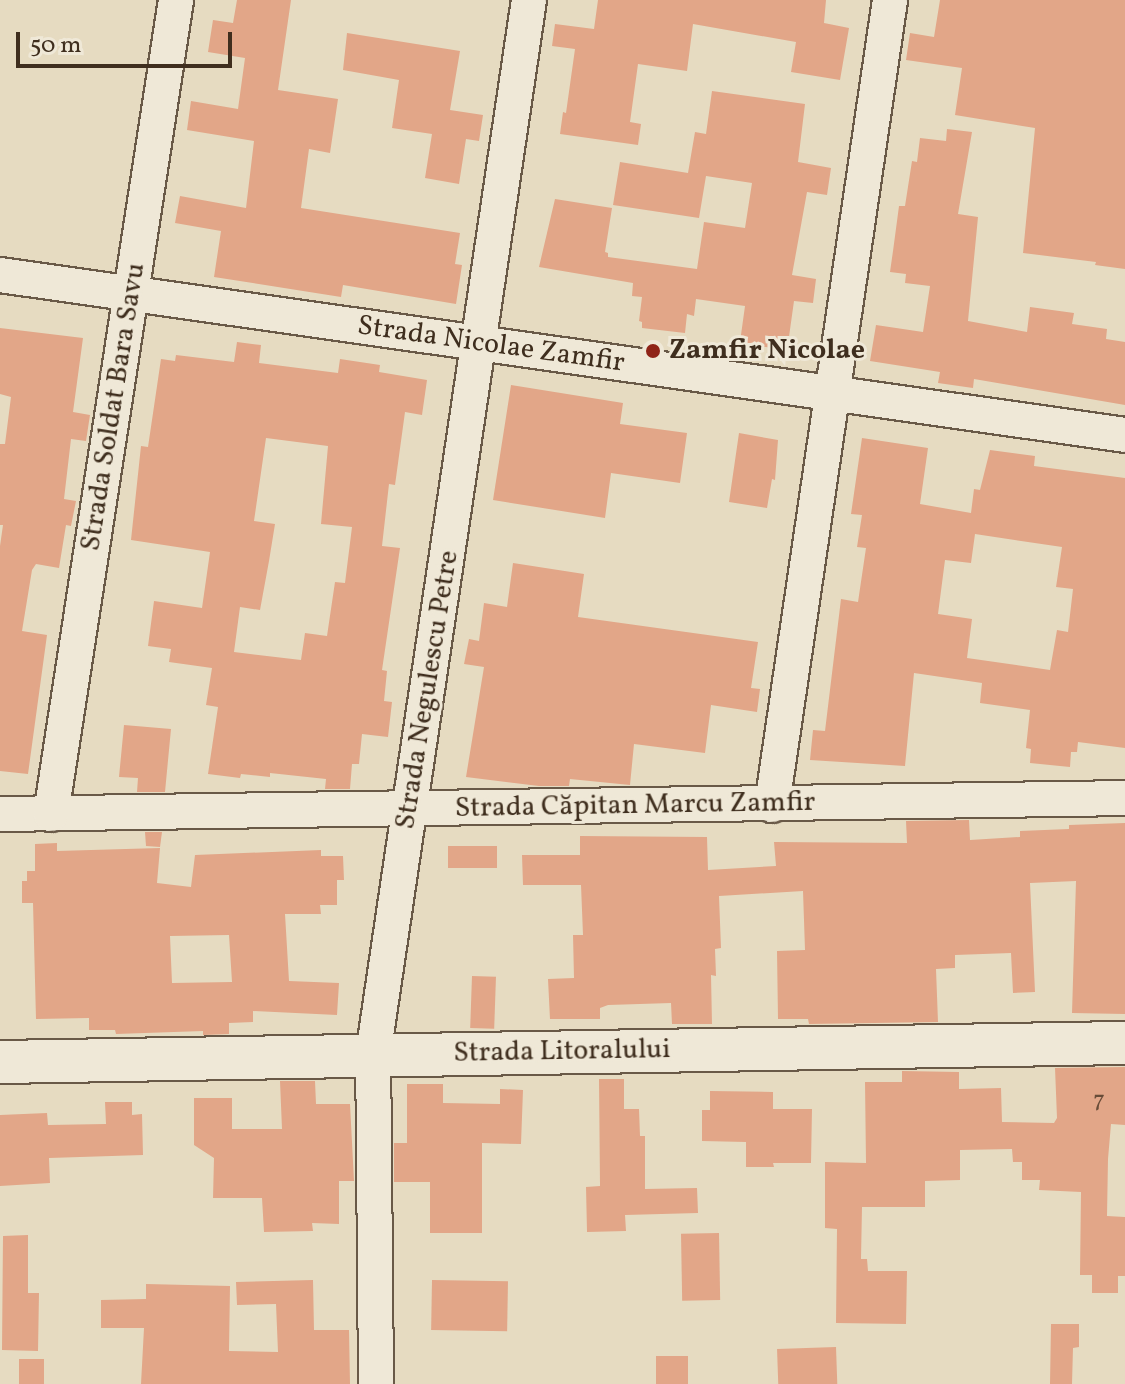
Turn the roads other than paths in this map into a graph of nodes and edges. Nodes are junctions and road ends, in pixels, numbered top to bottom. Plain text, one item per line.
1 (176, 0) edge
2 (529, 0) edge
3 (890, 0) edge
4 (0, 275) edge
5 (131, 294) junction
6 (481, 343) junction
7 (832, 393) junction
8 (1125, 435) edge
9 (1125, 798) edge
10 (772, 805) junction
11 (410, 808) junction
12 (0, 814) edge
13 (51, 814) junction
14 (1125, 1043) edge
15 (373, 1055) junction
16 (0, 1062) edge
17 (376, 1384) edge

1 - 5 street, Strada Soldat Bara Savu
2 - 6 street, Strada Negulescu Petre
3 - 7 street
4 - 5 street, Strada Nicolae Zamfir
5 - 6 street, Strada Nicolae Zamfir
5 - 13 street, Strada Soldat Bara Savu
6 - 7 street, Strada Nicolae Zamfir
6 - 11 street, Strada Negulescu Petre
7 - 8 street, Strada Nicolae Zamfir
7 - 10 street
9 - 10 street, Strada Căpitan Marcu Zamfir
10 - 11 street, Strada Căpitan Marcu Zamfir
11 - 13 street, Strada Căpitan Marcu Zamfir
11 - 15 street, Strada Negulescu Petre
12 - 13 street, Strada Căpitan Marcu Zamfir
14 - 15 street, Strada Litoralului
15 - 16 street, Strada Litoralului
15 - 17 street, Strada Negulescu Petre

